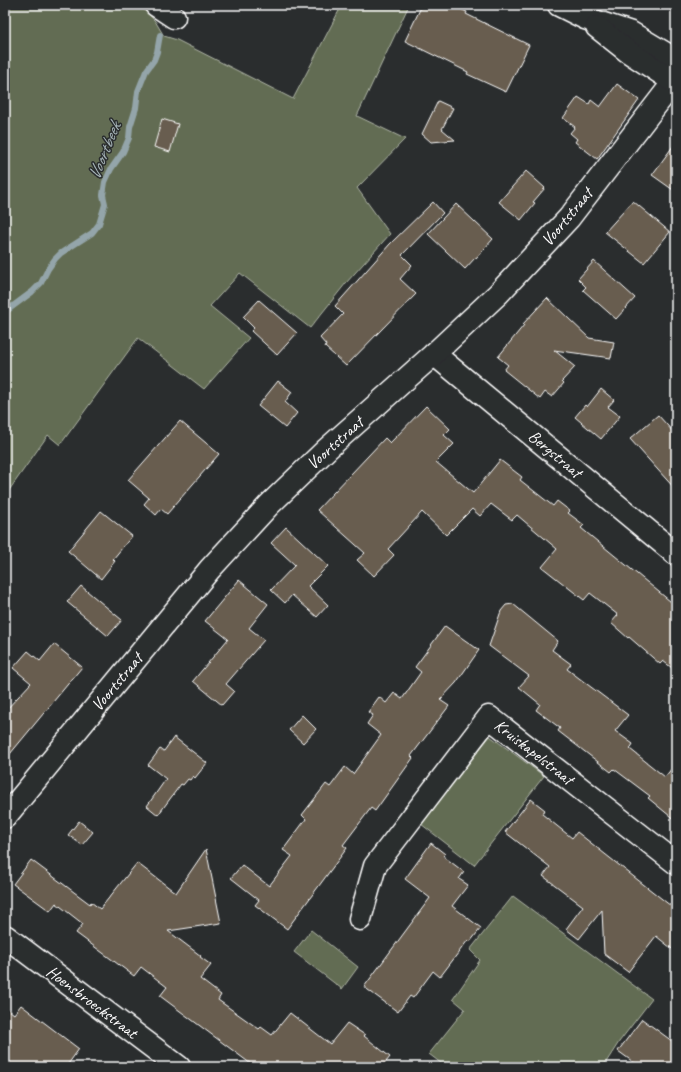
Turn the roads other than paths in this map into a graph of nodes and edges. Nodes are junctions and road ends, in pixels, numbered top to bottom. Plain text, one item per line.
1 (156, 5) edge
2 (559, 5) edge
3 (174, 18) dead end
4 (585, 18) junction
5 (676, 60) edge
6 (675, 82) edge
7 (434, 354) junction
8 (676, 554) edge
9 (5, 818) edge
10 (676, 863) edge
11 (360, 919) dead end
12 (5, 936) edge
13 (179, 1067) edge

1 - 3 street
2 - 4 street
4 - 5 street
4 - 6 street
6 - 7 street, Voortstraat
7 - 8 street, Bergstraat
7 - 9 street, Voortstraat
10 - 11 street, Kruiskapelstraat
12 - 13 street, Hoensbroeckstraat

